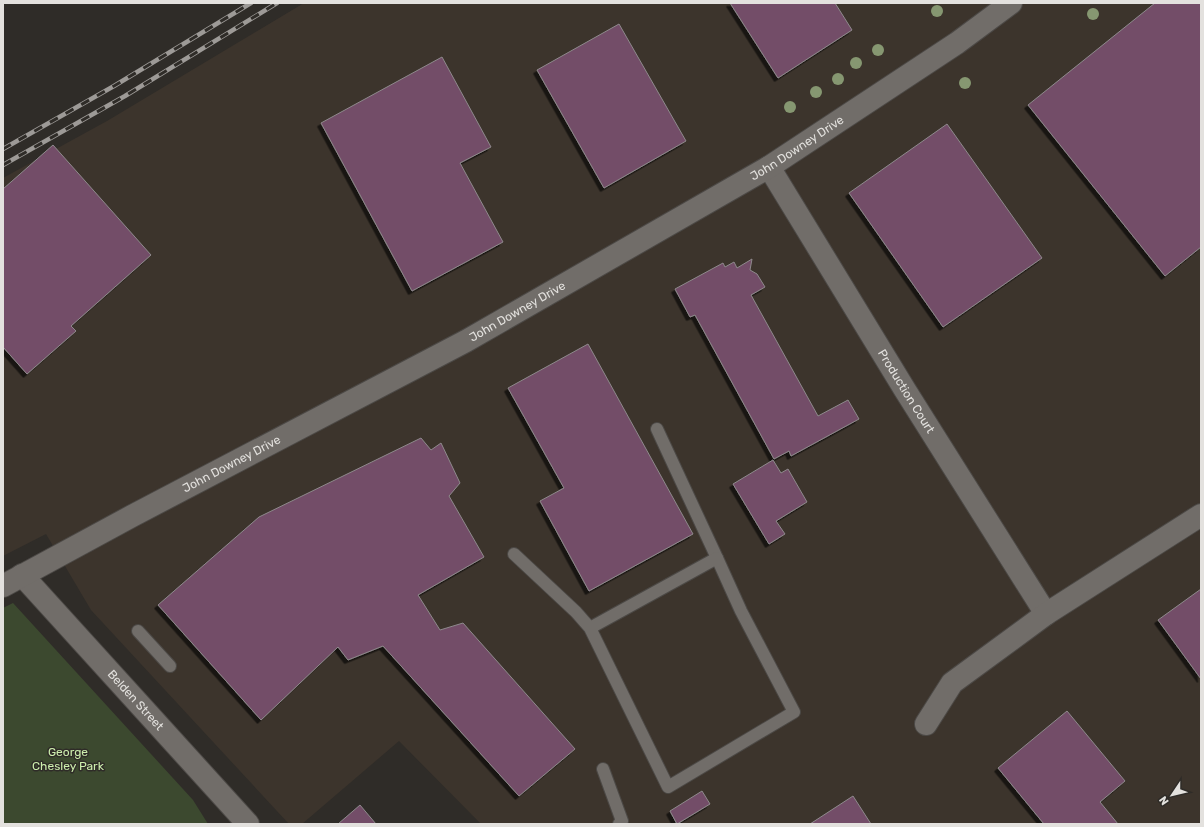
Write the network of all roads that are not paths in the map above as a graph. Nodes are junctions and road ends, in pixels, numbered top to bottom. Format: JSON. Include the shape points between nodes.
{"nodes":[{"id":1,"x":1011,"y":3,"type":"edge"},
{"id":2,"x":769,"y":167,"type":"junction"},
{"id":3,"x":657,"y":429,"type":"dead end"},
{"id":4,"x":1201,"y":515,"type":"edge"},
{"id":5,"x":514,"y":554,"type":"dead end"},
{"id":6,"x":717,"y":558,"type":"junction"},
{"id":7,"x":22,"y":575,"type":"junction"},
{"id":8,"x":3,"y":586,"type":"edge"},
{"id":9,"x":1046,"y":614,"type":"junction"},
{"id":10,"x":590,"y":628,"type":"junction"},
{"id":11,"x":138,"y":631,"type":"dead end"},
{"id":12,"x":170,"y":666,"type":"dead end"},
{"id":13,"x":926,"y":724,"type":"dead end"},
{"id":14,"x":603,"y":769,"type":"dead end"},
{"id":15,"x":248,"y":824,"type":"edge"},
{"id":16,"x":619,"y":824,"type":"edge"}],
"edges":[{"from":1,"to":2,"type":"street","name":"John Downey Drive","via":[[957,43]]},
{"from":2,"to":7,"type":"street","name":"John Downey Drive","via":[[466,341]]},
{"from":2,"to":9,"type":"street","name":"Production Court","via":[[904,390]]},
{"from":3,"to":6,"type":"lane"},
{"from":4,"to":9,"type":"street"},
{"from":5,"to":10,"type":"lane"},
{"from":6,"to":10,"type":"lane"},
{"from":6,"to":10,"type":"lane","via":[[741,611],[794,712],[668,787]]},
{"from":7,"to":8,"type":"street","name":"John Downey Drive"},
{"from":7,"to":15,"type":"street","name":"Belden Street"},
{"from":9,"to":13,"type":"street","via":[[952,683]]},
{"from":11,"to":12,"type":"lane"},
{"from":14,"to":16,"type":"lane","via":[[622,821]]}]}
